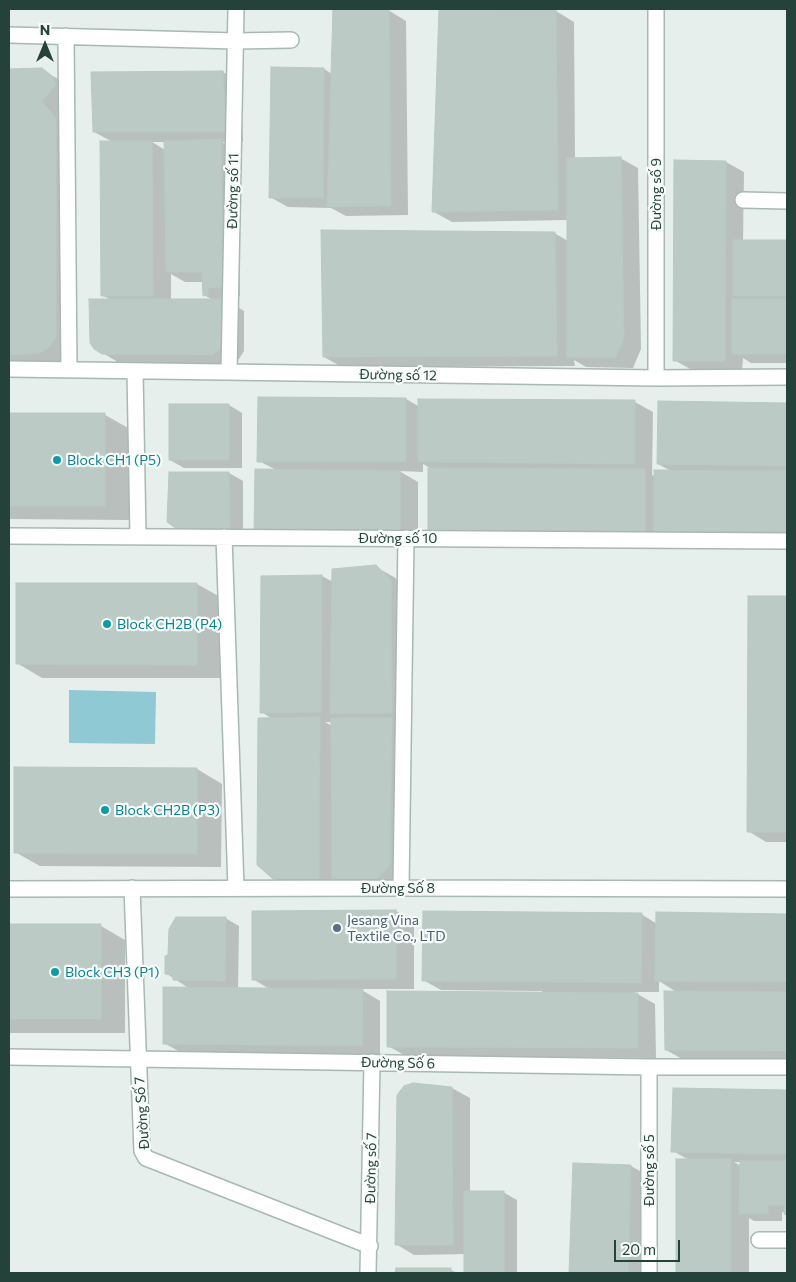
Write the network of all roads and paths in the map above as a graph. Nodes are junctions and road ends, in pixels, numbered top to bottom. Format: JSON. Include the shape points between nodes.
{"nodes":[{"id":1,"x":236,"y":9,"type":"edge"},
{"id":2,"x":656,"y":9,"type":"edge"},
{"id":3,"x":9,"y":35,"type":"edge"},
{"id":4,"x":66,"y":36,"type":"junction"},
{"id":5,"x":291,"y":40,"type":"dead end"},
{"id":6,"x":236,"y":41,"type":"junction"},
{"id":7,"x":743,"y":200,"type":"dead end"},
{"id":8,"x":787,"y":200,"type":"edge"},
{"id":9,"x":9,"y":369,"type":"edge"},
{"id":10,"x":69,"y":370,"type":"junction"},
{"id":11,"x":135,"y":371,"type":"junction"},
{"id":12,"x":229,"y":372,"type":"junction"},
{"id":13,"x":787,"y":377,"type":"edge"},
{"id":14,"x":656,"y":378,"type":"junction"},
{"id":15,"x":9,"y":536,"type":"edge"},
{"id":16,"x":138,"y":537,"type":"junction"},
{"id":17,"x":224,"y":537,"type":"junction"},
{"id":18,"x":406,"y":538,"type":"junction"},
{"id":19,"x":787,"y":541,"type":"edge"},
{"id":20,"x":132,"y":888,"type":"junction"},
{"id":21,"x":236,"y":888,"type":"junction"},
{"id":22,"x":401,"y":888,"type":"junction"},
{"id":23,"x":9,"y":889,"type":"edge"},
{"id":24,"x":787,"y":889,"type":"edge"},
{"id":25,"x":9,"y":1057,"type":"edge"},
{"id":26,"x":139,"y":1059,"type":"junction"},
{"id":27,"x":372,"y":1062,"type":"junction"},
{"id":28,"x":787,"y":1066,"type":"edge"},
{"id":29,"x":649,"y":1067,"type":"junction"},
{"id":30,"x":759,"y":1240,"type":"dead end"},
{"id":31,"x":787,"y":1240,"type":"edge"},
{"id":32,"x":370,"y":1246,"type":"junction"},
{"id":33,"x":368,"y":1273,"type":"edge"},
{"id":34,"x":649,"y":1273,"type":"edge"}],
"edges":[{"from":1,"to":6,"type":"street","name":"Đường số 11"},
{"from":2,"to":14,"type":"street","name":"Đường số 9"},
{"from":3,"to":4,"type":"street"},
{"from":4,"to":6,"type":"street"},
{"from":4,"to":10,"type":"street"},
{"from":5,"to":6,"type":"street"},
{"from":6,"to":12,"type":"street","name":"Đường số 11"},
{"from":7,"to":8,"type":"street"},
{"from":9,"to":10,"type":"street","name":"Đường số 12"},
{"from":10,"to":11,"type":"street","name":"Đường số 12"},
{"from":11,"to":12,"type":"street","name":"Đường số 12"},
{"from":11,"to":16,"type":"street"},
{"from":12,"to":14,"type":"street","name":"Đường số 12"},
{"from":13,"to":14,"type":"street","name":"Đường số 12"},
{"from":15,"to":16,"type":"street","name":"Đường số 10"},
{"from":16,"to":17,"type":"street","name":"Đường số 10"},
{"from":17,"to":18,"type":"street","name":"Đường số 10"},
{"from":17,"to":21,"type":"street"},
{"from":18,"to":19,"type":"street","name":"Đường số 10"},
{"from":18,"to":22,"type":"street"},
{"from":20,"to":21,"type":"street","name":"Đường Số 8"},
{"from":20,"to":23,"type":"street","name":"Đường Số 8"},
{"from":20,"to":26,"type":"street","name":"Đường Số 7"},
{"from":21,"to":22,"type":"street","name":"Đường Số 8"},
{"from":22,"to":24,"type":"street","name":"Đường Số 8"},
{"from":25,"to":26,"type":"street","name":"Đường Số 6"},
{"from":26,"to":27,"type":"street","name":"Đường Số 6"},
{"from":26,"to":32,"type":"street","name":"Đường Số 7","via":[[142,1151],[146,1158]]},
{"from":27,"to":29,"type":"street","name":"Đường Số 6"},
{"from":27,"to":32,"type":"street","name":"Đường số 7"},
{"from":28,"to":29,"type":"street","name":"Đường Số 6"},
{"from":29,"to":34,"type":"street","name":"Đường số 5"},
{"from":30,"to":31,"type":"street"},
{"from":32,"to":33,"type":"street","name":"Đường số 7"}]}
